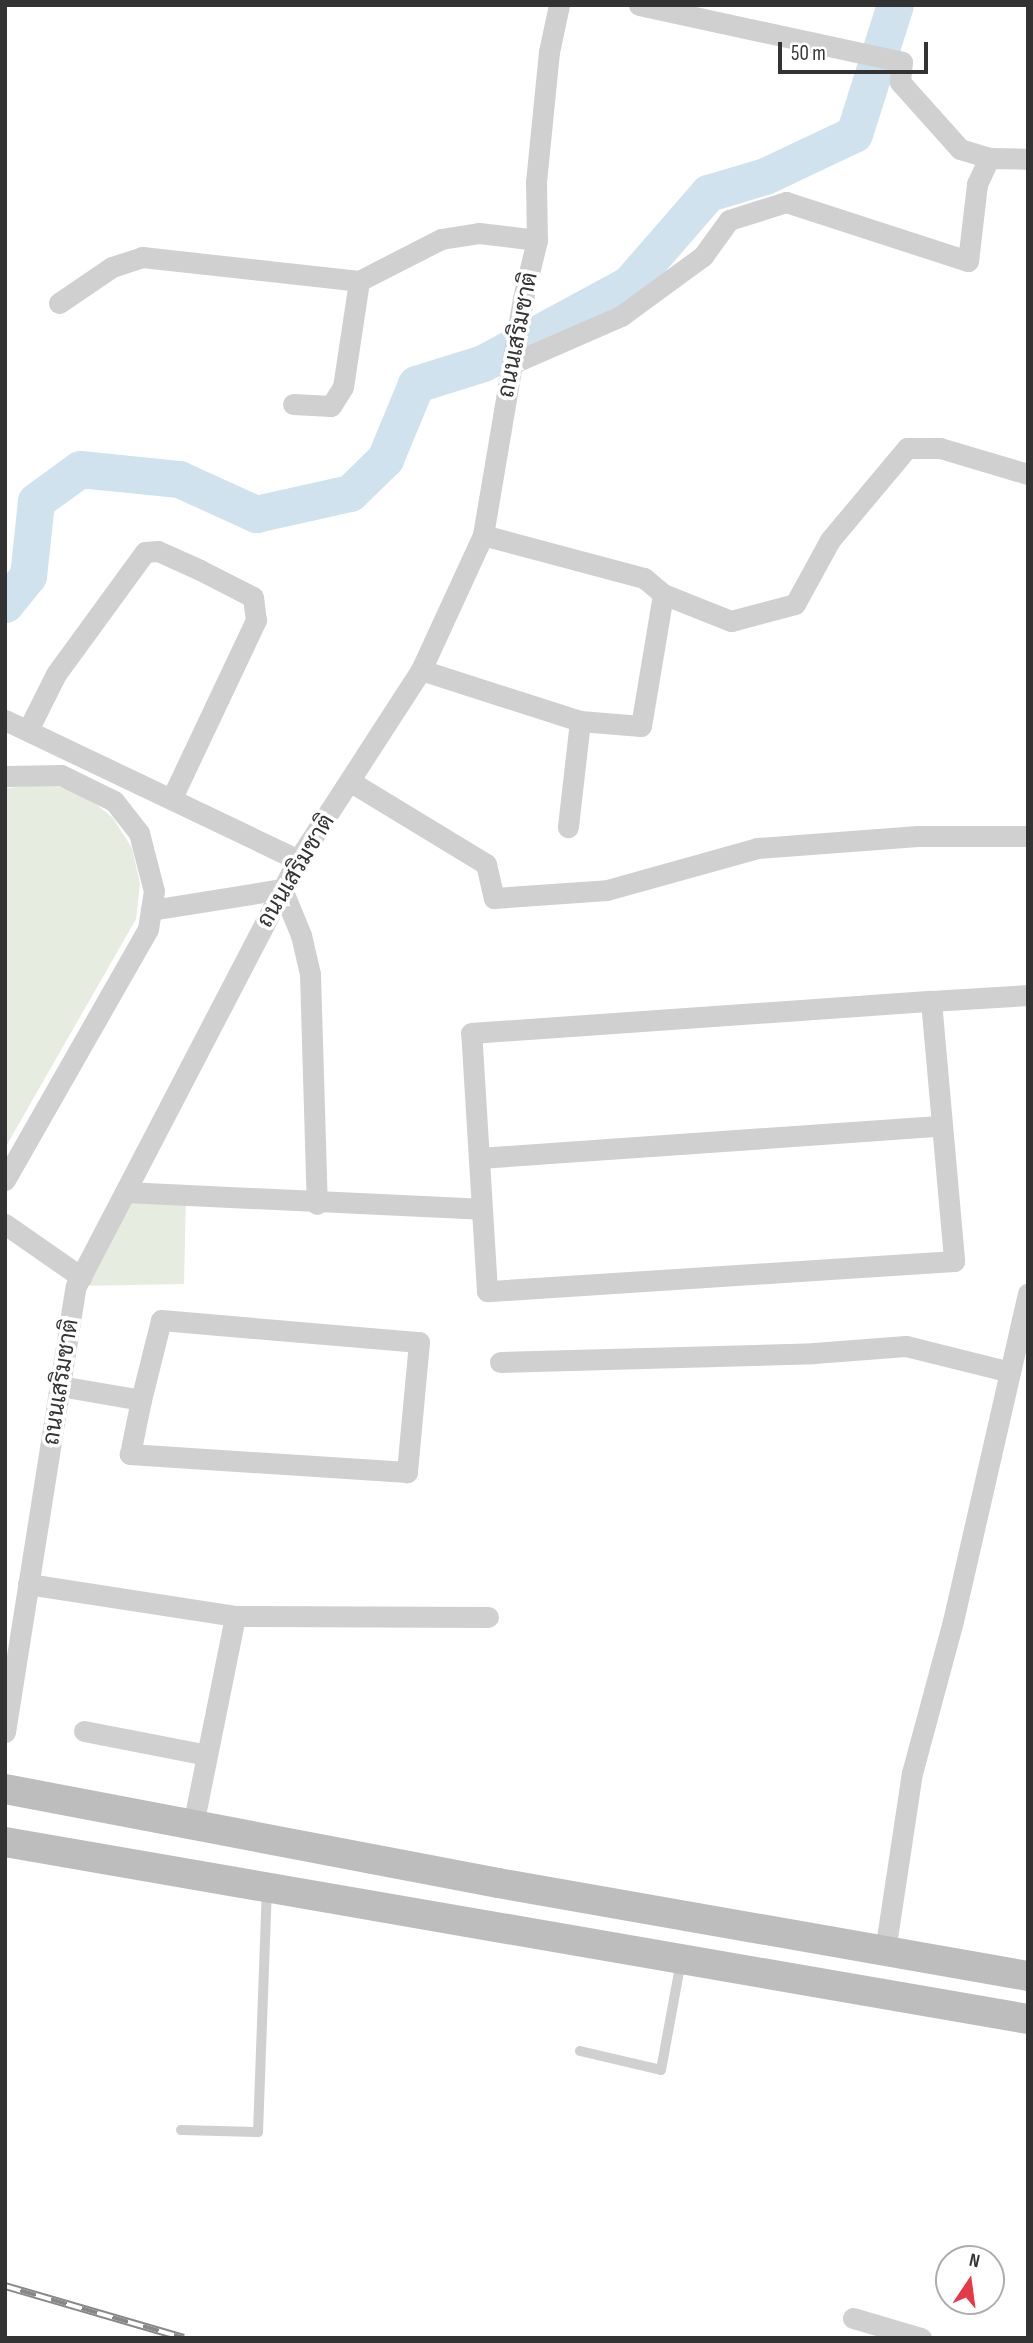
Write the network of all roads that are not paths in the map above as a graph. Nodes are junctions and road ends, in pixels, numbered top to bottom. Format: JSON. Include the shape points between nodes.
{"nodes":[{"id":1,"x":558,"y":5,"type":"edge"},
{"id":2,"x":639,"y":5,"type":"edge"},
{"id":3,"x":989,"y":158,"type":"junction"},
{"id":4,"x":1028,"y":159,"type":"edge"},
{"id":5,"x":537,"y":240,"type":"junction"},
{"id":6,"x":359,"y":281,"type":"junction"},
{"id":7,"x":59,"y":303,"type":"dead end"},
{"id":8,"x":513,"y":363,"type":"junction"},
{"id":9,"x":293,"y":404,"type":"dead end"},
{"id":10,"x":1028,"y":474,"type":"edge"},
{"id":11,"x":483,"y":535,"type":"junction"},
{"id":12,"x":663,"y":594,"type":"junction"},
{"id":13,"x":421,"y":670,"type":"junction"},
{"id":14,"x":5,"y":720,"type":"edge"},
{"id":15,"x":580,"y":721,"type":"junction"},
{"id":16,"x":29,"y":728,"type":"junction"},
{"id":17,"x":5,"y":776,"type":"edge"},
{"id":18,"x":351,"y":782,"type":"junction"},
{"id":19,"x":172,"y":797,"type":"junction"},
{"id":20,"x":568,"y":827,"type":"dead end"},
{"id":21,"x":1028,"y":836,"type":"edge"},
{"id":22,"x":298,"y":860,"type":"junction"},
{"id":23,"x":282,"y":889,"type":"junction"},
{"id":24,"x":151,"y":910,"type":"junction"},
{"id":25,"x":1028,"y":995,"type":"edge"},
{"id":26,"x":931,"y":1001,"type":"junction"},
{"id":27,"x":942,"y":1126,"type":"junction"},
{"id":28,"x":479,"y":1158,"type":"junction"},
{"id":29,"x":5,"y":1180,"type":"edge"},
{"id":30,"x":125,"y":1192,"type":"junction"},
{"id":31,"x":317,"y":1204,"type":"junction"},
{"id":32,"x":481,"y":1209,"type":"junction"},
{"id":33,"x":5,"y":1224,"type":"edge"},
{"id":34,"x":81,"y":1277,"type":"junction"},
{"id":35,"x":1028,"y":1293,"type":"edge"},
{"id":36,"x":500,"y":1362,"type":"dead end"},
{"id":37,"x":1010,"y":1372,"type":"junction"},
{"id":38,"x":60,"y":1386,"type":"junction"},
{"id":39,"x":141,"y":1400,"type":"junction"},
{"id":40,"x":28,"y":1584,"type":"junction"},
{"id":41,"x":235,"y":1616,"type":"junction"},
{"id":42,"x":488,"y":1618,"type":"dead end"},
{"id":43,"x":84,"y":1731,"type":"dead end"},
{"id":44,"x":5,"y":1732,"type":"edge"},
{"id":45,"x":207,"y":1755,"type":"junction"},
{"id":46,"x":5,"y":1789,"type":"edge"},
{"id":47,"x":193,"y":1825,"type":"junction"},
{"id":48,"x":5,"y":1842,"type":"edge"},
{"id":49,"x":267,"y":1887,"type":"junction"},
{"id":50,"x":885,"y":1951,"type":"junction"},
{"id":51,"x":681,"y":1958,"type":"junction"},
{"id":52,"x":1028,"y":1976,"type":"edge"},
{"id":53,"x":1028,"y":2019,"type":"edge"},
{"id":54,"x":580,"y":2051,"type":"dead end"},
{"id":55,"x":181,"y":2130,"type":"dead end"},
{"id":56,"x":853,"y":2318,"type":"dead end"},
{"id":57,"x":921,"y":2338,"type":"edge"}],
"edges":[{"from":1,"to":5,"type":"street","name":"ถนนเสริมชาติ","via":[[536,183]]},
{"from":2,"to":3,"type":"street","via":[[902,62],[900,82],[960,149]]},
{"from":3,"to":4,"type":"street"},
{"from":3,"to":8,"type":"street","via":[[977,184],[968,261],[786,202],[729,220],[703,256],[621,317]]},
{"from":5,"to":6,"type":"street","via":[[479,233],[441,239]]},
{"from":5,"to":8,"type":"street","name":"ถนนเสริมชาติ"},
{"from":6,"to":7,"type":"street","via":[[142,257],[113,267]]},
{"from":6,"to":9,"type":"street","via":[[343,387],[331,406]]},
{"from":8,"to":11,"type":"street","name":"ถนนเสริมชาติ"},
{"from":10,"to":12,"type":"street","via":[[940,448],[907,449],[830,540],[795,604],[731,621]]},
{"from":11,"to":12,"type":"street","via":[[644,578]]},
{"from":11,"to":13,"type":"street","name":"ถนนเสริมชาติ"},
{"from":12,"to":15,"type":"street","via":[[641,726]]},
{"from":13,"to":15,"type":"street"},
{"from":13,"to":18,"type":"street","name":"ถนนเสริมชาติ"},
{"from":14,"to":16,"type":"street"},
{"from":15,"to":20,"type":"street"},
{"from":16,"to":19,"type":"street"},
{"from":16,"to":19,"type":"street","via":[[56,674],[145,552],[158,551],[200,570],[253,597],[256,620]]},
{"from":17,"to":24,"type":"street","via":[[61,775],[114,801],[147,851],[154,891]]},
{"from":18,"to":21,"type":"street","via":[[486,864],[494,898],[607,890],[757,848],[919,836]]},
{"from":18,"to":22,"type":"street","name":"ถนนเสริมชาติ"},
{"from":19,"to":22,"type":"street"},
{"from":22,"to":23,"type":"street","name":"ถนนเสริมชาติ"},
{"from":23,"to":24,"type":"street"},
{"from":23,"to":30,"type":"street","name":"ถนนเสริมชาติ"},
{"from":23,"to":31,"type":"street","via":[[310,974]]},
{"from":24,"to":29,"type":"street","via":[[141,943]]},
{"from":25,"to":26,"type":"street"},
{"from":26,"to":27,"type":"street"},
{"from":26,"to":28,"type":"street","via":[[471,1032]]},
{"from":27,"to":28,"type":"street"},
{"from":27,"to":32,"type":"street","via":[[954,1261],[487,1291]]},
{"from":28,"to":32,"type":"street"},
{"from":30,"to":31,"type":"street"},
{"from":30,"to":34,"type":"street","name":"ถนนเสริมชาติ"},
{"from":31,"to":32,"type":"street"},
{"from":33,"to":34,"type":"street"},
{"from":34,"to":38,"type":"street","name":"ถนนเสริมชาติ"},
{"from":35,"to":37,"type":"street"},
{"from":36,"to":37,"type":"street","via":[[906,1346]]},
{"from":37,"to":50,"type":"street","via":[[953,1621],[912,1773]]},
{"from":38,"to":39,"type":"street"},
{"from":38,"to":40,"type":"street","name":"ถนนเสริมชาติ"},
{"from":39,"to":39,"type":"street","via":[[161,1320],[419,1342],[407,1472],[130,1454]]},
{"from":40,"to":41,"type":"street"},
{"from":40,"to":44,"type":"street","name":"ถนนเสริมชาติ"},
{"from":41,"to":42,"type":"street"},
{"from":41,"to":45,"type":"street"},
{"from":43,"to":45,"type":"street"},
{"from":45,"to":47,"type":"street"},
{"from":46,"to":47,"type":"main road"},
{"from":47,"to":50,"type":"main road"},
{"from":48,"to":49,"type":"main road"},
{"from":49,"to":51,"type":"main road"},
{"from":49,"to":55,"type":"lane","via":[[258,2132]]},
{"from":50,"to":52,"type":"main road"},
{"from":51,"to":53,"type":"main road"},
{"from":51,"to":54,"type":"lane","via":[[661,2070]]},
{"from":56,"to":57,"type":"street"}]}
